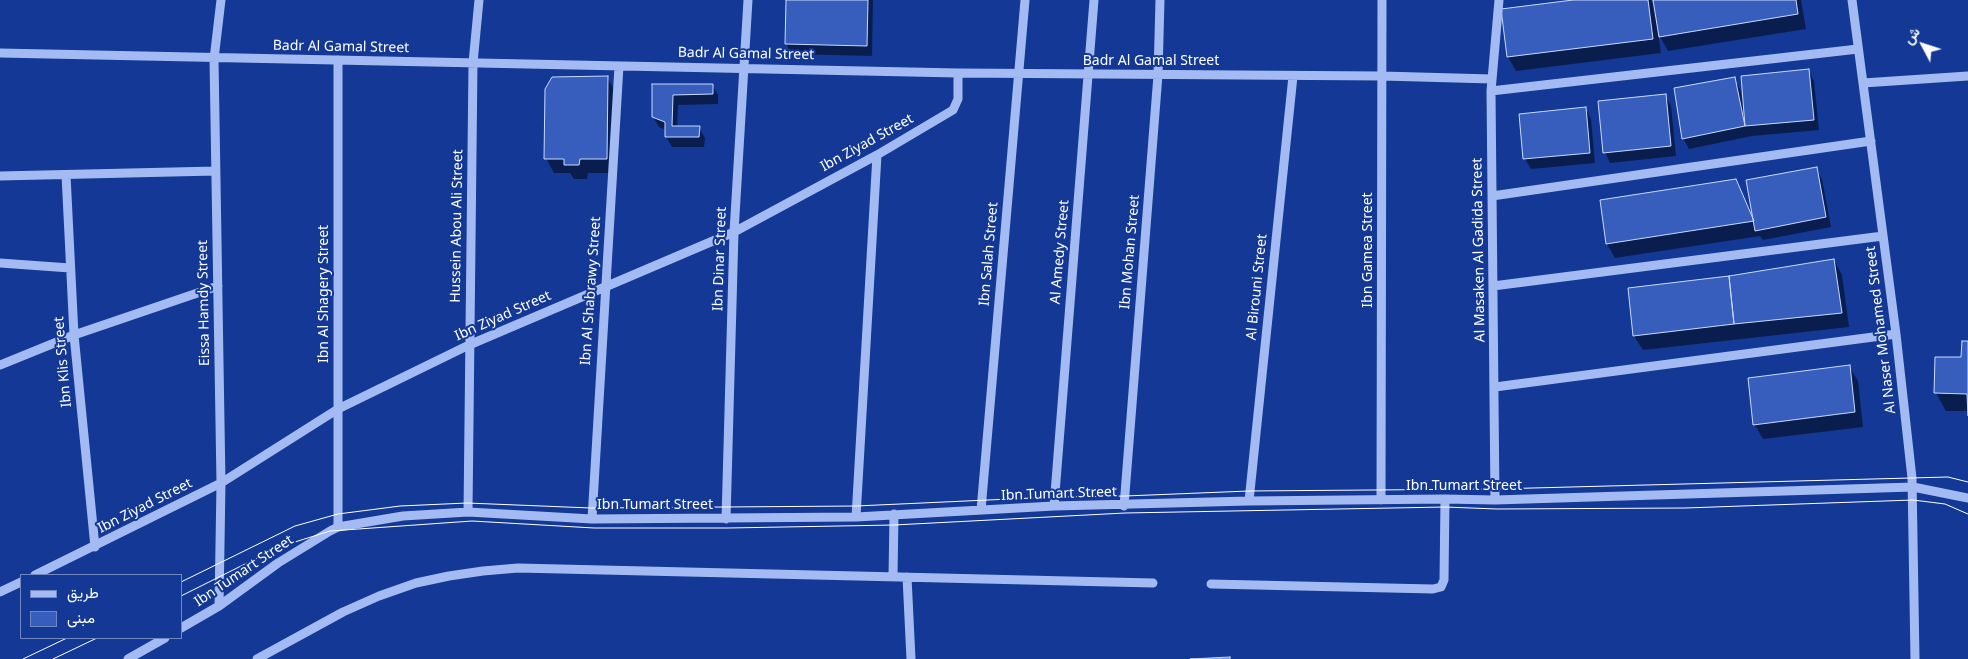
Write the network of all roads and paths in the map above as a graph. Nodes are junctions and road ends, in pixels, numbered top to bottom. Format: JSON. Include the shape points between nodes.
{"nodes":[{"id":1,"x":221,"y":0,"type":"edge"},
{"id":2,"x":479,"y":0,"type":"edge"},
{"id":3,"x":748,"y":0,"type":"edge"},
{"id":4,"x":1025,"y":0,"type":"edge"},
{"id":5,"x":1094,"y":0,"type":"edge"},
{"id":6,"x":1160,"y":0,"type":"edge"},
{"id":7,"x":1382,"y":0,"type":"edge"},
{"id":8,"x":1499,"y":0,"type":"edge"},
{"id":9,"x":1852,"y":0,"type":"edge"},
{"id":10,"x":1858,"y":49,"type":"junction"},
{"id":11,"x":0,"y":53,"type":"edge"},
{"id":12,"x":214,"y":59,"type":"junction"},
{"id":13,"x":338,"y":60,"type":"junction"},
{"id":14,"x":473,"y":63,"type":"junction"},
{"id":15,"x":619,"y":66,"type":"junction"},
{"id":16,"x":743,"y":68,"type":"junction"},
{"id":17,"x":958,"y":73,"type":"junction"},
{"id":18,"x":1018,"y":74,"type":"junction"},
{"id":19,"x":1089,"y":74,"type":"junction"},
{"id":20,"x":1158,"y":75,"type":"junction"},
{"id":21,"x":1293,"y":76,"type":"junction"},
{"id":22,"x":1382,"y":76,"type":"junction"},
{"id":23,"x":1968,"y":76,"type":"edge"},
{"id":24,"x":1492,"y":79,"type":"junction"},
{"id":25,"x":1863,"y":83,"type":"junction"},
{"id":26,"x":1491,"y":91,"type":"junction"},
{"id":27,"x":1871,"y":141,"type":"junction"},
{"id":28,"x":877,"y":155,"type":"junction"},
{"id":29,"x":216,"y":171,"type":"junction"},
{"id":30,"x":66,"y":175,"type":"junction"},
{"id":31,"x":0,"y":176,"type":"edge"},
{"id":32,"x":1492,"y":196,"type":"junction"},
{"id":33,"x":734,"y":232,"type":"junction"},
{"id":34,"x":1884,"y":236,"type":"junction"},
{"id":35,"x":0,"y":263,"type":"edge"},
{"id":36,"x":70,"y":268,"type":"junction"},
{"id":37,"x":218,"y":286,"type":"junction"},
{"id":38,"x":605,"y":286,"type":"junction"},
{"id":39,"x":1493,"y":286,"type":"junction"},
{"id":40,"x":1896,"y":334,"type":"junction"},
{"id":41,"x":74,"y":335,"type":"junction"},
{"id":42,"x":469,"y":345,"type":"junction"},
{"id":43,"x":0,"y":365,"type":"edge"},
{"id":44,"x":1495,"y":387,"type":"junction"},
{"id":45,"x":338,"y":409,"type":"junction"},
{"id":46,"x":221,"y":483,"type":"junction"},
{"id":47,"x":1913,"y":487,"type":"junction"},
{"id":48,"x":1968,"y":498,"type":"edge"},
{"id":49,"x":1445,"y":499,"type":"junction"},
{"id":50,"x":1381,"y":500,"type":"junction"},
{"id":51,"x":1495,"y":500,"type":"junction"},
{"id":52,"x":1249,"y":501,"type":"junction"},
{"id":53,"x":1054,"y":506,"type":"junction"},
{"id":54,"x":1124,"y":506,"type":"junction"},
{"id":55,"x":981,"y":510,"type":"junction"},
{"id":56,"x":468,"y":512,"type":"junction"},
{"id":57,"x":894,"y":514,"type":"junction"},
{"id":58,"x":856,"y":517,"type":"junction"},
{"id":59,"x":592,"y":519,"type":"junction"},
{"id":60,"x":726,"y":519,"type":"junction"},
{"id":61,"x":338,"y":527,"type":"junction"},
{"id":62,"x":95,"y":546,"type":"junction"},
{"id":63,"x":37,"y":574,"type":"edge"},
{"id":64,"x":893,"y":577,"type":"junction"},
{"id":65,"x":907,"y":577,"type":"junction"},
{"id":66,"x":20,"y":582,"type":"edge"},
{"id":67,"x":1153,"y":583,"type":"dead end"},
{"id":68,"x":1211,"y":584,"type":"dead end"},
{"id":69,"x":0,"y":592,"type":"edge"},
{"id":70,"x":219,"y":606,"type":"junction"},
{"id":71,"x":182,"y":627,"type":"edge"},
{"id":72,"x":163,"y":639,"type":"edge"},
{"id":73,"x":128,"y":659,"type":"edge"},
{"id":74,"x":257,"y":659,"type":"edge"},
{"id":75,"x":911,"y":659,"type":"edge"},
{"id":76,"x":1915,"y":659,"type":"edge"}],
"edges":[{"from":1,"to":12,"type":"street","name":"Eissa Hamdy Street"},
{"from":2,"to":14,"type":"street","name":"Hussein Abou Ali Street"},
{"from":3,"to":16,"type":"street","name":"Ibn Dinar Street"},
{"from":4,"to":18,"type":"street","name":"Ibn Salah Street"},
{"from":5,"to":19,"type":"street","name":"Al Amedy Street"},
{"from":6,"to":20,"type":"street","name":"Ibn Mohan Street"},
{"from":7,"to":22,"type":"street","name":"Ibn Gamea Street"},
{"from":8,"to":24,"type":"street","name":"Al Masaken Al Gadida Street"},
{"from":9,"to":10,"type":"street","name":"Al Naser Mohamed Street"},
{"from":10,"to":25,"type":"street","name":"Al Naser Mohamed Street"},
{"from":10,"to":26,"type":"street"},
{"from":11,"to":12,"type":"street","name":"Badr Al Gamal Street"},
{"from":12,"to":13,"type":"street","name":"Badr Al Gamal Street"},
{"from":12,"to":29,"type":"street","name":"Eissa Hamdy Street"},
{"from":13,"to":14,"type":"street","name":"Badr Al Gamal Street"},
{"from":13,"to":45,"type":"street","name":"Ibn Al Shagery Street"},
{"from":14,"to":15,"type":"street","name":"Badr Al Gamal Street"},
{"from":14,"to":42,"type":"street","name":"Hussein Abou Ali Street"},
{"from":15,"to":16,"type":"street","name":"Badr Al Gamal Street"},
{"from":15,"to":38,"type":"street","name":"Ibn Al Shabrawy Street"},
{"from":16,"to":17,"type":"street","name":"Badr Al Gamal Street"},
{"from":16,"to":33,"type":"street","name":"Ibn Dinar Street"},
{"from":17,"to":18,"type":"street","name":"Badr Al Gamal Street"},
{"from":17,"to":28,"type":"street","name":"Ibn Ziyad Street","via":[[958,99],[953,110]]},
{"from":18,"to":19,"type":"street","name":"Badr Al Gamal Street"},
{"from":18,"to":55,"type":"street","name":"Ibn Salah Street"},
{"from":19,"to":20,"type":"street","name":"Badr Al Gamal Street"},
{"from":19,"to":53,"type":"street","name":"Al Amedy Street"},
{"from":20,"to":21,"type":"street","name":"Badr Al Gamal Street"},
{"from":20,"to":54,"type":"street","name":"Ibn Mohan Street"},
{"from":21,"to":22,"type":"street","name":"Badr Al Gamal Street"},
{"from":21,"to":52,"type":"street","name":"Al Birouni Street"},
{"from":22,"to":24,"type":"street","name":"Badr Al Gamal Street"},
{"from":22,"to":50,"type":"street","name":"Ibn Gamea Street"},
{"from":23,"to":25,"type":"street"},
{"from":24,"to":26,"type":"street","name":"Al Masaken Al Gadida Street"},
{"from":25,"to":27,"type":"street","name":"Al Naser Mohamed Street"},
{"from":26,"to":32,"type":"street","name":"Al Masaken Al Gadida Street"},
{"from":27,"to":32,"type":"street"},
{"from":27,"to":34,"type":"street","name":"Al Naser Mohamed Street"},
{"from":28,"to":33,"type":"street","name":"Ibn Ziyad Street"},
{"from":28,"to":58,"type":"street"},
{"from":29,"to":30,"type":"street"},
{"from":29,"to":37,"type":"street","name":"Eissa Hamdy Street"},
{"from":30,"to":31,"type":"street"},
{"from":30,"to":36,"type":"street","name":"Ibn Klis Street"},
{"from":32,"to":39,"type":"street","name":"Al Masaken Al Gadida Street"},
{"from":33,"to":38,"type":"street","name":"Ibn Ziyad Street"},
{"from":33,"to":60,"type":"street","name":"Ibn Dinar Street"},
{"from":34,"to":39,"type":"street"},
{"from":34,"to":40,"type":"street","name":"Al Naser Mohamed Street"},
{"from":35,"to":36,"type":"street"},
{"from":36,"to":41,"type":"street","name":"Ibn Klis Street"},
{"from":37,"to":41,"type":"street"},
{"from":37,"to":46,"type":"street","name":"Eissa Hamdy Street"},
{"from":38,"to":42,"type":"street","name":"Ibn Ziyad Street"},
{"from":38,"to":59,"type":"street","name":"Ibn Al Shabrawy Street"},
{"from":39,"to":44,"type":"street","name":"Al Masaken Al Gadida Street"},
{"from":40,"to":44,"type":"street"},
{"from":40,"to":47,"type":"street","name":"Al Naser Mohamed Street"},
{"from":41,"to":43,"type":"street"},
{"from":41,"to":62,"type":"street","name":"Ibn Klis Street"},
{"from":42,"to":45,"type":"street","name":"Ibn Ziyad Street"},
{"from":42,"to":56,"type":"street","name":"Hussein Abou Ali Street"},
{"from":44,"to":51,"type":"street","name":"Al Masaken Al Gadida Street"},
{"from":45,"to":46,"type":"street","name":"Ibn Ziyad Street"},
{"from":45,"to":61,"type":"street","name":"Ibn Al Shagery Street"},
{"from":46,"to":62,"type":"street","name":"Ibn Ziyad Street"},
{"from":46,"to":70,"type":"street","name":"Eissa Hamdy Street"},
{"from":47,"to":48,"type":"street","name":"Ibn Tumart Street"},
{"from":47,"to":51,"type":"street","name":"Ibn Tumart Street"},
{"from":47,"to":76,"type":"street","name":"Al Naser Mohamed Street"},
{"from":49,"to":50,"type":"street","name":"Ibn Tumart Street"},
{"from":49,"to":51,"type":"street","name":"Ibn Tumart Street"},
{"from":49,"to":68,"type":"street","via":[[1444,580],[1441,587]]},
{"from":50,"to":52,"type":"street","name":"Ibn Tumart Street"},
{"from":52,"to":54,"type":"street","name":"Ibn Tumart Street"},
{"from":53,"to":54,"type":"street","name":"Ibn Tumart Street"},
{"from":53,"to":55,"type":"street","name":"Ibn Tumart Street"},
{"from":55,"to":57,"type":"street","name":"Ibn Tumart Street"},
{"from":56,"to":59,"type":"street","name":"Ibn Tumart Street"},
{"from":56,"to":61,"type":"street","name":"Ibn Tumart Street","via":[[403,516]]},
{"from":57,"to":58,"type":"street","name":"Ibn Tumart Street"},
{"from":57,"to":64,"type":"street"},
{"from":58,"to":60,"type":"street","name":"Ibn Tumart Street"},
{"from":59,"to":60,"type":"street","name":"Ibn Tumart Street"},
{"from":61,"to":70,"type":"street","name":"Ibn Tumart Street","via":[[278,563]]},
{"from":62,"to":63,"type":"street","name":"Ibn Ziyad Street"},
{"from":64,"to":65,"type":"street"},
{"from":64,"to":74,"type":"street","via":[[518,568],[483,570],[416,583],[379,596]]},
{"from":65,"to":67,"type":"street"},
{"from":65,"to":75,"type":"street"},
{"from":66,"to":69,"type":"street"},
{"from":70,"to":71,"type":"street","name":"Ibn Tumart Street"},
{"from":72,"to":73,"type":"street"}]}
